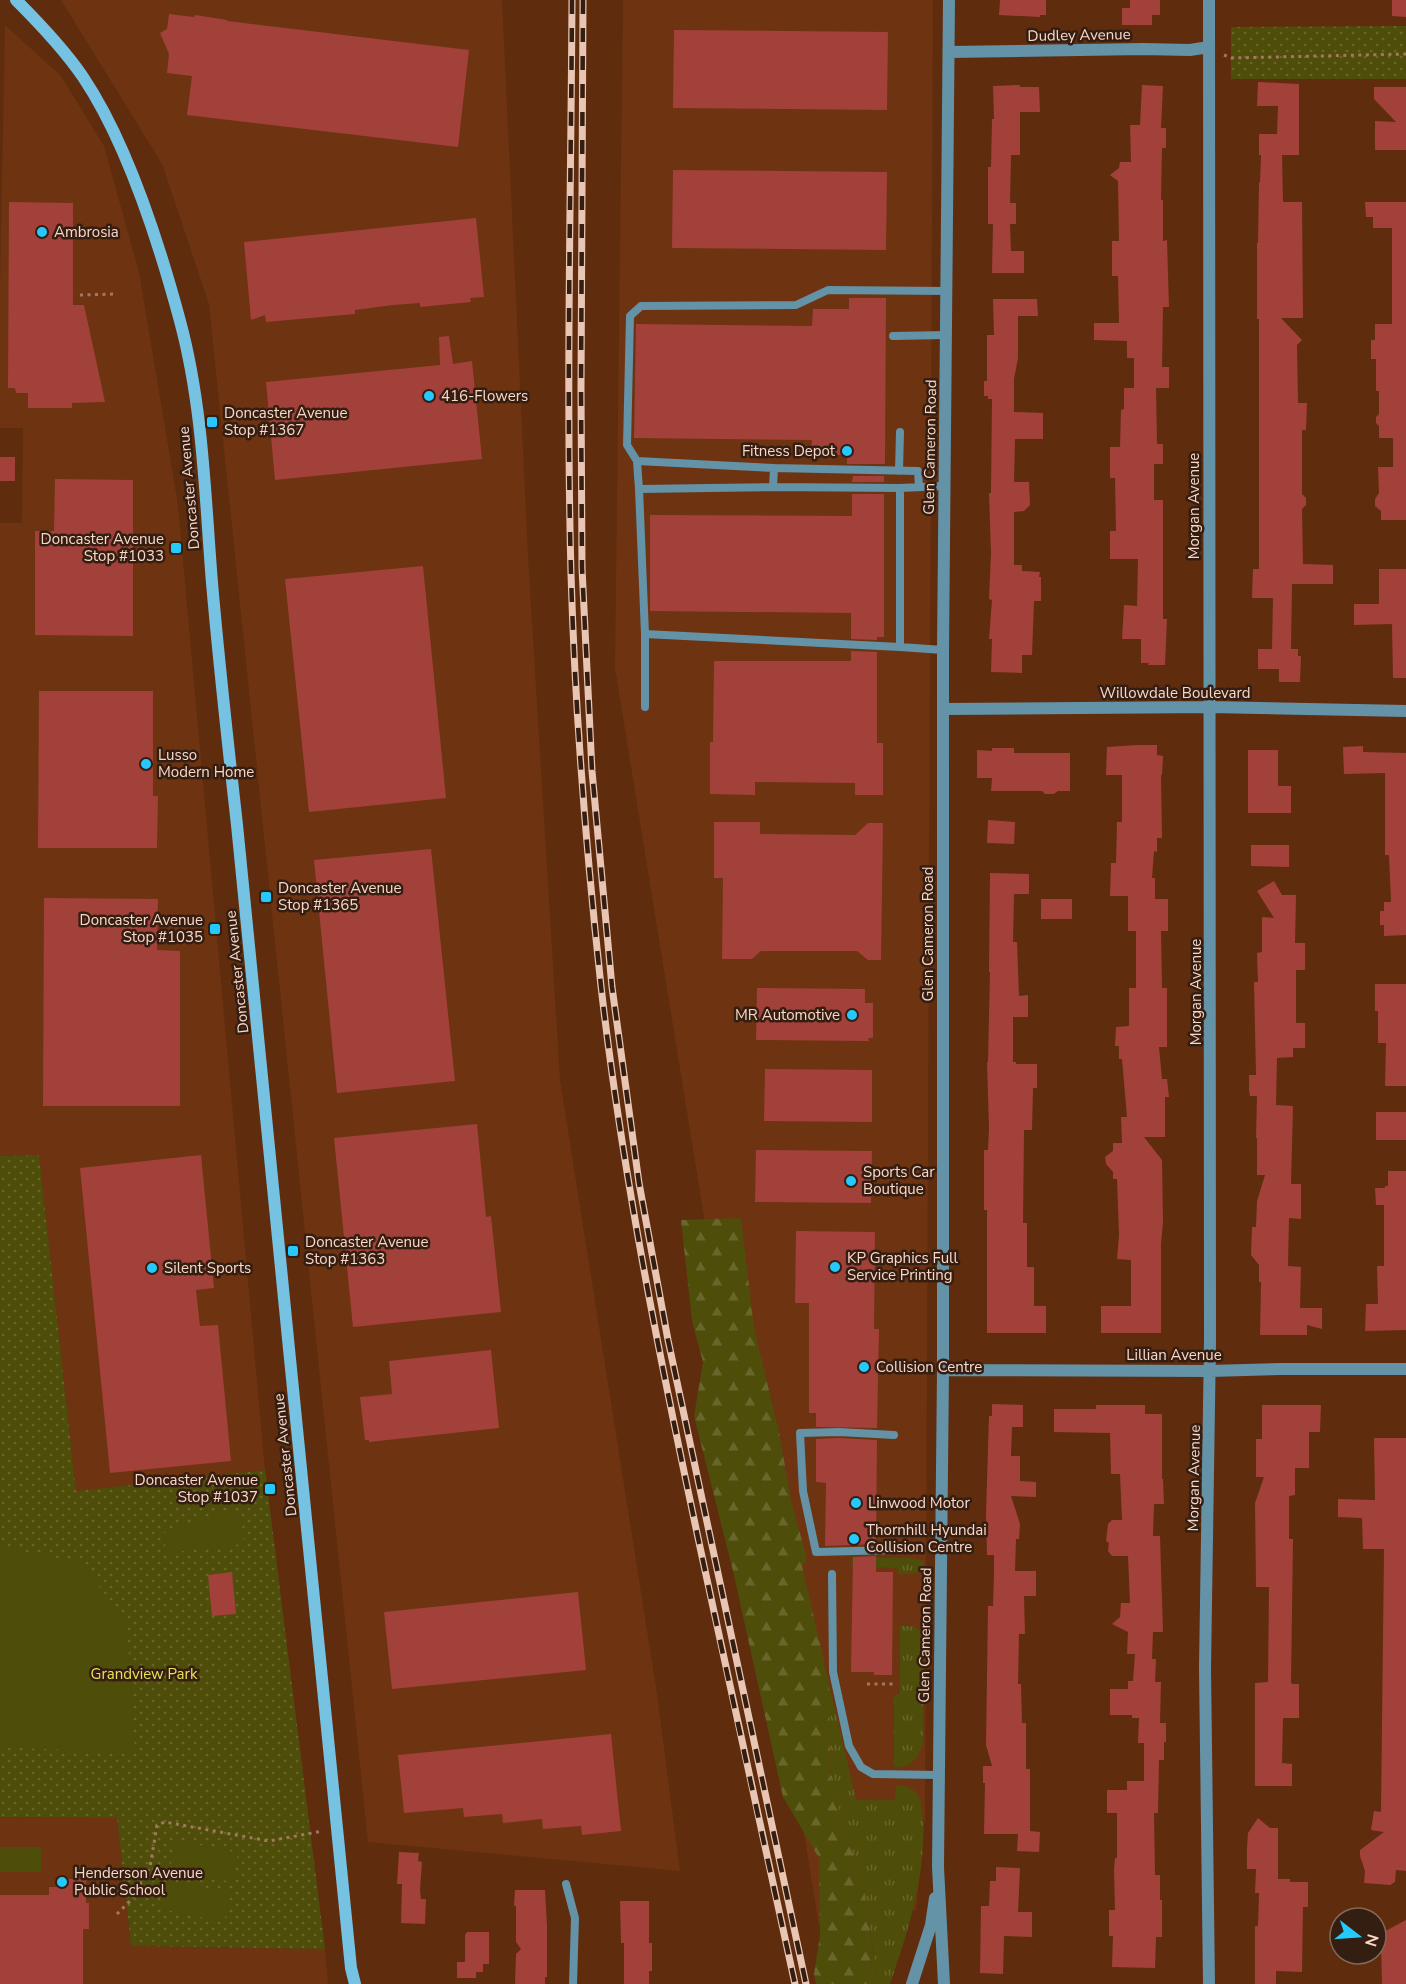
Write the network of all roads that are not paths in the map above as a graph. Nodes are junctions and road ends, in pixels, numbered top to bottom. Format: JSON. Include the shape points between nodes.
{"nodes":[{"id":1,"x":16,"y":0,"type":"edge"},
{"id":2,"x":949,"y":0,"type":"edge"},
{"id":3,"x":1209,"y":0,"type":"edge"},
{"id":4,"x":1209,"y":47,"type":"junction"},
{"id":5,"x":949,"y":52,"type":"junction"},
{"id":6,"x":946,"y":291,"type":"junction"},
{"id":7,"x":946,"y":335,"type":"junction"},
{"id":8,"x":893,"y":336,"type":"dead end"},
{"id":9,"x":900,"y":432,"type":"dead end"},
{"id":10,"x":638,"y":461,"type":"junction"},
{"id":11,"x":774,"y":468,"type":"junction"},
{"id":12,"x":899,"y":471,"type":"junction"},
{"id":13,"x":945,"y":486,"type":"junction"},
{"id":14,"x":773,"y":487,"type":"junction"},
{"id":15,"x":900,"y":488,"type":"junction"},
{"id":16,"x":919,"y":488,"type":"junction"},
{"id":17,"x":639,"y":489,"type":"junction"},
{"id":18,"x":645,"y":634,"type":"junction"},
{"id":19,"x":900,"y":647,"type":"junction"},
{"id":20,"x":943,"y":650,"type":"junction"},
{"id":21,"x":1210,"y":706,"type":"junction"},
{"id":22,"x":645,"y":707,"type":"dead end"},
{"id":23,"x":944,"y":709,"type":"junction"},
{"id":24,"x":1406,"y":711,"type":"edge"},
{"id":25,"x":1406,"y":1369,"type":"edge"},
{"id":26,"x":943,"y":1370,"type":"junction"},
{"id":27,"x":1210,"y":1371,"type":"junction"},
{"id":28,"x":894,"y":1435,"type":"dead end"},
{"id":29,"x":894,"y":1550,"type":"dead end"},
{"id":30,"x":832,"y":1574,"type":"dead end"},
{"id":31,"x":939,"y":1775,"type":"junction"},
{"id":32,"x":938,"y":1867,"type":"junction"},
{"id":33,"x":566,"y":1884,"type":"dead end"},
{"id":34,"x":355,"y":1984,"type":"edge"},
{"id":35,"x":573,"y":1984,"type":"edge"},
{"id":36,"x":912,"y":1984,"type":"edge"},
{"id":37,"x":944,"y":1984,"type":"edge"},
{"id":38,"x":1209,"y":1984,"type":"edge"}],
"edges":[{"from":1,"to":34,"type":"street","name":"Doncaster Avenue","via":[[82,76],[115,137],[167,276],[182,327],[192,383],[203,462],[215,623],[336,1829]]},
{"from":2,"to":5,"type":"street","name":"Glen Cameron Road"},
{"from":3,"to":4,"type":"street","name":"Morgan Avenue"},
{"from":4,"to":5,"type":"street","name":"Dudley Avenue"},
{"from":4,"to":21,"type":"street","name":"Morgan Avenue"},
{"from":5,"to":6,"type":"street","name":"Glen Cameron Road"},
{"from":6,"to":7,"type":"street","name":"Glen Cameron Road"},
{"from":6,"to":10,"type":"lane","via":[[828,290],[796,305],[641,306],[630,316],[627,445]]},
{"from":7,"to":8,"type":"lane"},
{"from":7,"to":13,"type":"street","name":"Glen Cameron Road"},
{"from":9,"to":12,"type":"lane"},
{"from":10,"to":11,"type":"lane"},
{"from":10,"to":17,"type":"lane"},
{"from":11,"to":12,"type":"lane"},
{"from":11,"to":14,"type":"lane"},
{"from":12,"to":16,"type":"lane","via":[[918,471]]},
{"from":13,"to":16,"type":"lane"},
{"from":13,"to":20,"type":"street","name":"Glen Cameron Road"},
{"from":14,"to":15,"type":"lane"},
{"from":14,"to":17,"type":"lane"},
{"from":15,"to":16,"type":"lane"},
{"from":15,"to":19,"type":"lane"},
{"from":17,"to":18,"type":"lane"},
{"from":18,"to":19,"type":"lane"},
{"from":18,"to":22,"type":"lane"},
{"from":19,"to":20,"type":"lane"},
{"from":20,"to":23,"type":"street","name":"Glen Cameron Road"},
{"from":21,"to":23,"type":"street","name":"Willowdale Boulevard"},
{"from":21,"to":24,"type":"street","name":"Willowdale Boulevard"},
{"from":21,"to":27,"type":"street","name":"Morgan Avenue"},
{"from":23,"to":26,"type":"street","name":"Glen Cameron Road"},
{"from":25,"to":27,"type":"street","name":"Lillian Avenue"},
{"from":26,"to":27,"type":"street","name":"Lillian Avenue"},
{"from":26,"to":31,"type":"street","name":"Glen Cameron Road"},
{"from":27,"to":38,"type":"street","name":"Morgan Avenue","via":[[1205,1668]]},
{"from":28,"to":29,"type":"lane","via":[[800,1433],[803,1491],[816,1552]]},
{"from":30,"to":31,"type":"lane","via":[[834,1672],[849,1746],[861,1767],[873,1774]]},
{"from":31,"to":32,"type":"street","name":"Glen Cameron Road"},
{"from":32,"to":36,"type":"street","name":"Glen Cameron Road","via":[[931,1925]]},
{"from":32,"to":37,"type":"street","name":"Glen Cameron Road"},
{"from":33,"to":35,"type":"lane","via":[[575,1918]]}]}
